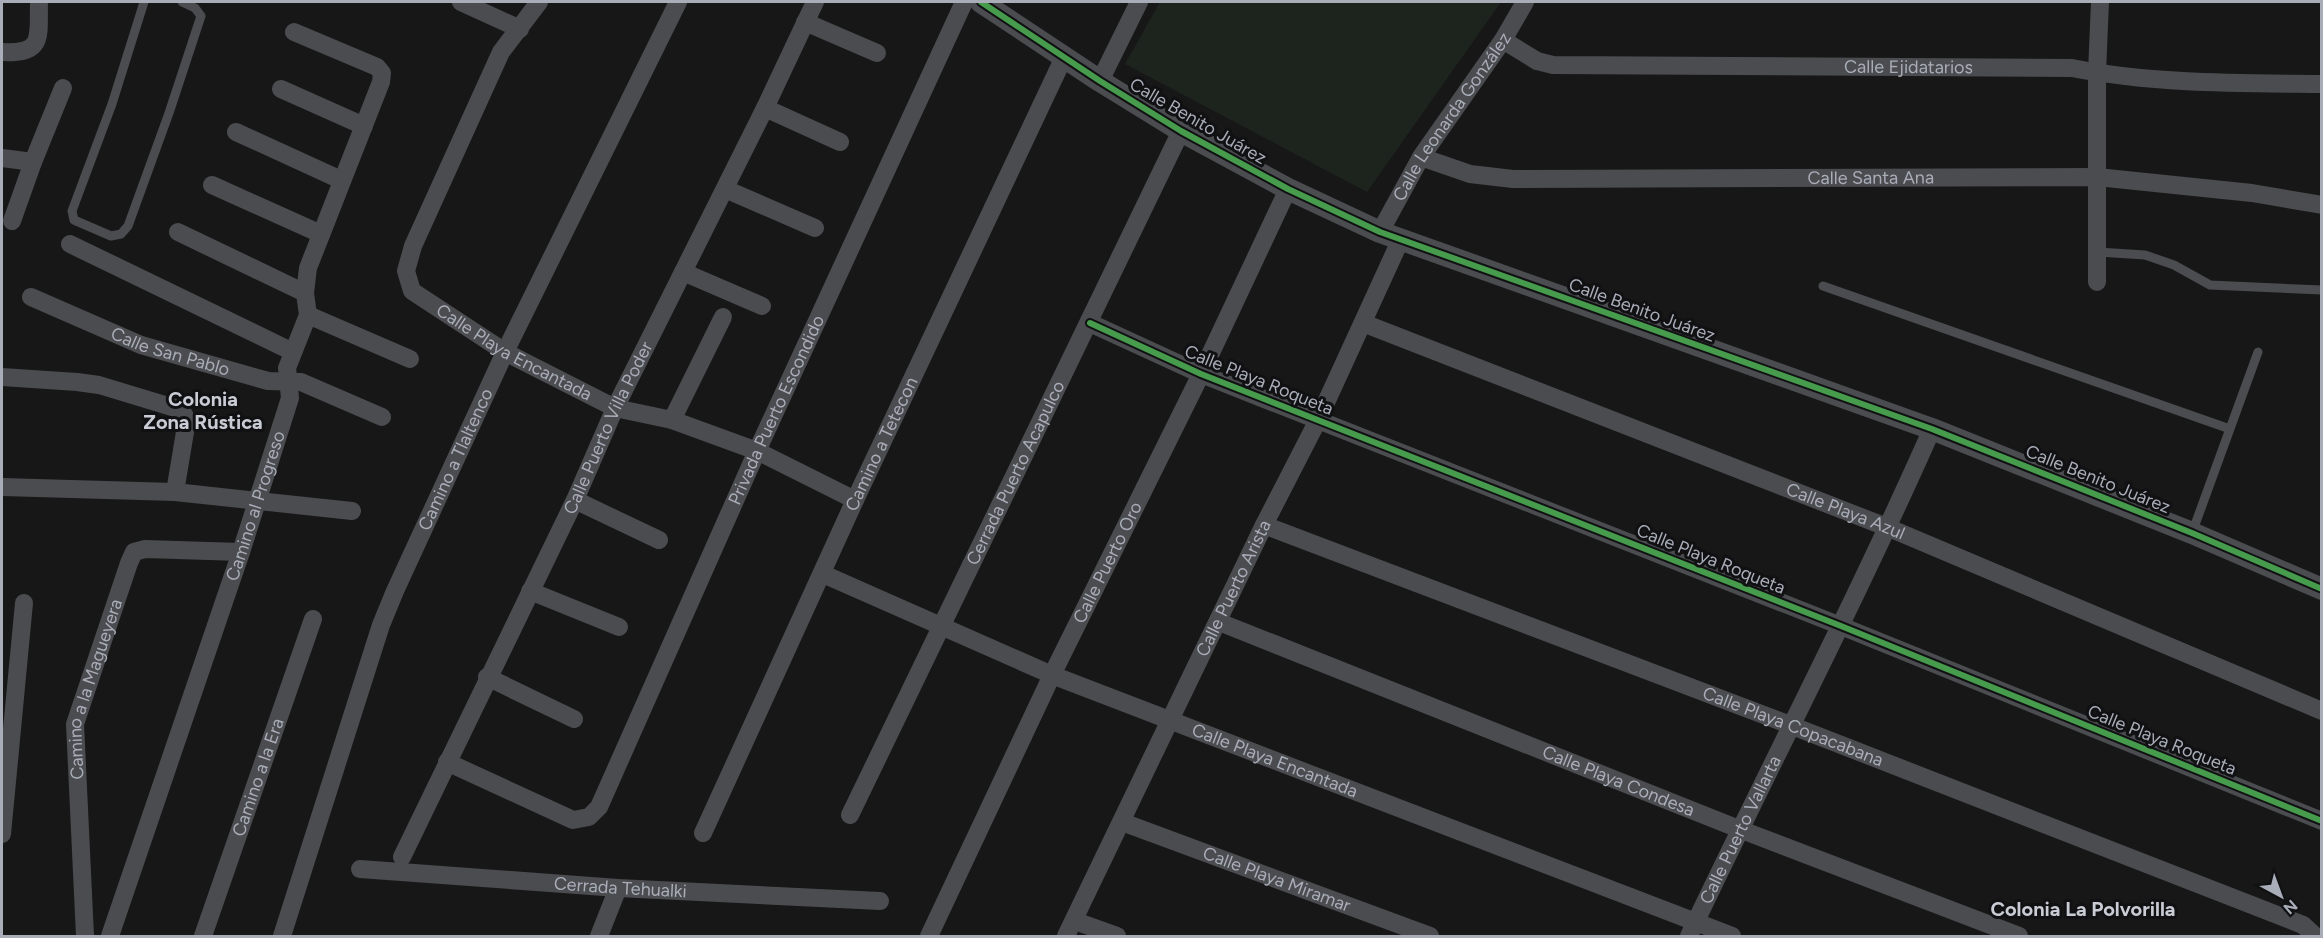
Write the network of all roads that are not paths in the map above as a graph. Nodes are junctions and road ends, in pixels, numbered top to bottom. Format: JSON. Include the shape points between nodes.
{"nodes":[{"id":1,"x":39,"y":2,"type":"edge"},
{"id":2,"x":144,"y":2,"type":"edge"},
{"id":3,"x":182,"y":2,"type":"edge"},
{"id":4,"x":461,"y":2,"type":"edge"},
{"id":5,"x":539,"y":2,"type":"edge"},
{"id":6,"x":678,"y":2,"type":"edge"},
{"id":7,"x":815,"y":2,"type":"edge"},
{"id":8,"x":964,"y":2,"type":"edge"},
{"id":9,"x":981,"y":2,"type":"edge"},
{"id":10,"x":1139,"y":2,"type":"edge"},
{"id":11,"x":1525,"y":2,"type":"edge"},
{"id":12,"x":2100,"y":2,"type":"edge"},
{"id":13,"x":805,"y":22,"type":"junction"},
{"id":14,"x":520,"y":29,"type":"junction"},
{"id":15,"x":294,"y":32,"type":"dead end"},
{"id":16,"x":1503,"y":40,"type":"junction"},
{"id":17,"x":2,"y":52,"type":"edge"},
{"id":18,"x":877,"y":53,"type":"dead end"},
{"id":19,"x":1064,"y":57,"type":"junction"},
{"id":20,"x":2097,"y":73,"type":"junction"},
{"id":21,"x":1100,"y":81,"type":"junction"},
{"id":22,"x":2322,"y":84,"type":"edge"},
{"id":23,"x":63,"y":88,"type":"dead end"},
{"id":24,"x":281,"y":89,"type":"dead end"},
{"id":25,"x":765,"y":108,"type":"junction"},
{"id":26,"x":364,"y":126,"type":"junction"},
{"id":27,"x":1181,"y":131,"type":"junction"},
{"id":28,"x":236,"y":132,"type":"dead end"},
{"id":29,"x":840,"y":142,"type":"dead end"},
{"id":30,"x":1421,"y":157,"type":"junction"},
{"id":31,"x":2,"y":158,"type":"edge"},
{"id":32,"x":33,"y":162,"type":"junction"},
{"id":33,"x":2097,"y":177,"type":"junction"},
{"id":34,"x":341,"y":180,"type":"junction"},
{"id":35,"x":212,"y":185,"type":"dead end"},
{"id":36,"x":725,"y":189,"type":"junction"},
{"id":37,"x":1288,"y":189,"type":"junction"},
{"id":38,"x":2322,"y":205,"type":"edge"},
{"id":39,"x":12,"y":221,"type":"dead end"},
{"id":40,"x":814,"y":228,"type":"dead end"},
{"id":41,"x":178,"y":232,"type":"dead end"},
{"id":42,"x":321,"y":234,"type":"junction"},
{"id":43,"x":1390,"y":236,"type":"junction"},
{"id":44,"x":70,"y":243,"type":"dead end"},
{"id":45,"x":2098,"y":252,"type":"junction"},
{"id":46,"x":683,"y":272,"type":"junction"},
{"id":47,"x":2097,"y":282,"type":"dead end"},
{"id":48,"x":1822,"y":286,"type":"dead end"},
{"id":49,"x":2322,"y":290,"type":"edge"},
{"id":50,"x":305,"y":292,"type":"junction"},
{"id":51,"x":31,"y":297,"type":"dead end"},
{"id":52,"x":762,"y":306,"type":"dead end"},
{"id":53,"x":308,"y":315,"type":"junction"},
{"id":54,"x":723,"y":316,"type":"dead end"},
{"id":55,"x":1090,"y":323,"type":"junction"},
{"id":56,"x":1364,"y":323,"type":"junction"},
{"id":57,"x":293,"y":351,"type":"junction"},
{"id":58,"x":505,"y":352,"type":"junction"},
{"id":59,"x":2258,"y":352,"type":"dead end"},
{"id":60,"x":410,"y":359,"type":"dead end"},
{"id":61,"x":1201,"y":374,"type":"junction"},
{"id":62,"x":2,"y":377,"type":"edge"},
{"id":63,"x":287,"y":381,"type":"junction"},
{"id":64,"x":615,"y":408,"type":"junction"},
{"id":65,"x":382,"y":417,"type":"dead end"},
{"id":66,"x":672,"y":420,"type":"junction"},
{"id":67,"x":1318,"y":420,"type":"junction"},
{"id":68,"x":1932,"y":429,"type":"junction"},
{"id":69,"x":2230,"y":429,"type":"junction"},
{"id":70,"x":757,"y":451,"type":"junction"},
{"id":71,"x":2,"y":487,"type":"edge"},
{"id":72,"x":175,"y":492,"type":"junction"},
{"id":73,"x":258,"y":500,"type":"junction"},
{"id":74,"x":575,"y":500,"type":"junction"},
{"id":75,"x":855,"y":500,"type":"junction"},
{"id":76,"x":352,"y":510,"type":"dead end"},
{"id":77,"x":1264,"y":525,"type":"junction"},
{"id":78,"x":1889,"y":528,"type":"junction"},
{"id":79,"x":2192,"y":533,"type":"junction"},
{"id":80,"x":659,"y":540,"type":"dead end"},
{"id":81,"x":241,"y":552,"type":"junction"},
{"id":82,"x":823,"y":574,"type":"junction"},
{"id":83,"x":2322,"y":589,"type":"edge"},
{"id":84,"x":530,"y":591,"type":"junction"},
{"id":85,"x":24,"y":603,"type":"dead end"},
{"id":86,"x":313,"y":619,"type":"dead end"},
{"id":87,"x":1219,"y":622,"type":"junction"},
{"id":88,"x":1840,"y":626,"type":"junction"},
{"id":89,"x":619,"y":627,"type":"dead end"},
{"id":90,"x":941,"y":627,"type":"junction"},
{"id":91,"x":1052,"y":675,"type":"junction"},
{"id":92,"x":487,"y":677,"type":"junction"},
{"id":93,"x":2322,"y":711,"type":"edge"},
{"id":94,"x":574,"y":719,"type":"dead end"},
{"id":95,"x":1169,"y":722,"type":"junction"},
{"id":96,"x":1790,"y":725,"type":"junction"},
{"id":97,"x":447,"y":762,"type":"junction"},
{"id":98,"x":850,"y":815,"type":"dead end"},
{"id":99,"x":2322,"y":821,"type":"edge"},
{"id":100,"x":1122,"y":822,"type":"junction"},
{"id":101,"x":1739,"y":828,"type":"junction"},
{"id":102,"x":703,"y":833,"type":"dead end"},
{"id":103,"x":2,"y":834,"type":"edge"},
{"id":104,"x":402,"y":857,"type":"dead end"},
{"id":105,"x":360,"y":869,"type":"dead end"},
{"id":106,"x":618,"y":888,"type":"junction"},
{"id":107,"x":880,"y":901,"type":"dead end"},
{"id":108,"x":1070,"y":928,"type":"edge"},
{"id":109,"x":1692,"y":929,"type":"edge"},
{"id":110,"x":2322,"y":929,"type":"edge"},
{"id":111,"x":85,"y":936,"type":"edge"},
{"id":112,"x":110,"y":936,"type":"edge"},
{"id":113,"x":203,"y":936,"type":"edge"},
{"id":114,"x":282,"y":936,"type":"edge"},
{"id":115,"x":599,"y":936,"type":"edge"},
{"id":116,"x":929,"y":936,"type":"edge"},
{"id":117,"x":1117,"y":936,"type":"edge"},
{"id":118,"x":1430,"y":936,"type":"edge"},
{"id":119,"x":1732,"y":936,"type":"edge"},
{"id":120,"x":2019,"y":936,"type":"edge"},
{"id":121,"x":2316,"y":936,"type":"edge"}],
"edges":[{"from":1,"to":17,"type":"street","via":[[37,40],[29,50]]},
{"from":2,"to":3,"type":"lane","via":[[72,211],[74,220],[111,236],[121,234],[128,226],[201,16]]},
{"from":4,"to":14,"type":"street"},
{"from":5,"to":14,"type":"street"},
{"from":6,"to":58,"type":"street","name":"Camino a Tlaltenco"},
{"from":7,"to":13,"type":"street","name":"Calle Puerto Villa Poder"},
{"from":8,"to":70,"type":"street","name":"Privada Puerto Escondido"},
{"from":9,"to":19,"type":"street","name":"Calle Benito Juárez"},
{"from":10,"to":21,"type":"street"},
{"from":11,"to":16,"type":"street","name":"Calle Leonarda González"},
{"from":12,"to":20,"type":"street"},
{"from":13,"to":18,"type":"street"},
{"from":13,"to":25,"type":"street","name":"Calle Puerto Villa Poder"},
{"from":14,"to":58,"type":"street","name":"Calle Playa Encantada","via":[[501,52],[413,246],[406,271],[412,291]]},
{"from":15,"to":26,"type":"street","via":[[377,67],[382,73]]},
{"from":16,"to":20,"type":"street","name":"Calle Ejidatarios","via":[[1537,61],[1554,65],[2072,68]]},
{"from":16,"to":30,"type":"street","name":"Calle Leonarda González"},
{"from":19,"to":21,"type":"street","name":"Calle Benito Juárez"},
{"from":19,"to":75,"type":"street","name":"Camino a Tetecon"},
{"from":20,"to":22,"type":"street","name":"Calle Ejidatarios"},
{"from":20,"to":33,"type":"street"},
{"from":21,"to":27,"type":"street","name":"Calle Benito Juárez"},
{"from":23,"to":32,"type":"street"},
{"from":24,"to":26,"type":"street"},
{"from":25,"to":29,"type":"street"},
{"from":25,"to":36,"type":"street","name":"Calle Puerto Villa Poder"},
{"from":26,"to":34,"type":"street"},
{"from":27,"to":37,"type":"street","name":"Calle Benito Juárez"},
{"from":27,"to":55,"type":"street","name":"Cerrada Puerto Acapulco"},
{"from":28,"to":34,"type":"street"},
{"from":30,"to":33,"type":"street","name":"Calle Santa Ana","via":[[1470,174],[1513,178]]},
{"from":30,"to":43,"type":"street","name":"Calle Leonarda González"},
{"from":31,"to":32,"type":"street"},
{"from":32,"to":39,"type":"street"},
{"from":33,"to":38,"type":"street","name":"Calle Santa Ana","via":[[2252,193]]},
{"from":33,"to":45,"type":"street"},
{"from":34,"to":42,"type":"street"},
{"from":35,"to":42,"type":"street"},
{"from":36,"to":40,"type":"street"},
{"from":36,"to":46,"type":"street","name":"Calle Puerto Villa Poder"},
{"from":37,"to":43,"type":"street","name":"Calle Benito Juárez"},
{"from":37,"to":61,"type":"street","name":"Calle Puerto Oro"},
{"from":41,"to":50,"type":"street"},
{"from":42,"to":50,"type":"street","via":[[308,268]]},
{"from":43,"to":56,"type":"street","name":"Calle Puerto Arista"},
{"from":43,"to":68,"type":"street","name":"Calle Benito Juárez"},
{"from":44,"to":57,"type":"street"},
{"from":45,"to":47,"type":"street"},
{"from":45,"to":49,"type":"lane","via":[[2145,255],[2174,265],[2210,285]]},
{"from":46,"to":52,"type":"street"},
{"from":46,"to":64,"type":"street","name":"Calle Puerto Villa Poder"},
{"from":48,"to":69,"type":"lane"},
{"from":50,"to":53,"type":"street"},
{"from":51,"to":63,"type":"street","name":"Calle San Pablo","via":[[141,345],[268,381]]},
{"from":53,"to":57,"type":"street","name":"Camino al Progreso"},
{"from":53,"to":60,"type":"street"},
{"from":54,"to":66,"type":"street"},
{"from":55,"to":61,"type":"street","name":"Calle Playa Roqueta"},
{"from":55,"to":90,"type":"street","name":"Cerrada Puerto Acapulco"},
{"from":56,"to":67,"type":"street","name":"Calle Puerto Arista"},
{"from":56,"to":78,"type":"street","name":"Calle Playa Azul"},
{"from":57,"to":63,"type":"street","name":"Camino al Progreso"},
{"from":58,"to":64,"type":"street","name":"Calle Playa Encantada"},
{"from":58,"to":114,"type":"street","name":"Camino a Tlaltenco","via":[[381,625]]},
{"from":59,"to":69,"type":"lane"},
{"from":61,"to":67,"type":"street","name":"Calle Playa Roqueta"},
{"from":61,"to":91,"type":"street","name":"Calle Puerto Oro"},
{"from":62,"to":72,"type":"street","via":[[99,385],[183,413],[187,420]]},
{"from":63,"to":65,"type":"street","name":"Calle San Pablo","via":[[301,382]]},
{"from":63,"to":73,"type":"street","name":"Camino al Progreso","via":[[290,398]]},
{"from":64,"to":66,"type":"street","name":"Calle Playa Encantada"},
{"from":64,"to":74,"type":"street","name":"Calle Puerto Villa Poder"},
{"from":66,"to":70,"type":"street","name":"Calle Playa Encantada"},
{"from":67,"to":77,"type":"street","name":"Calle Puerto Arista"},
{"from":67,"to":88,"type":"street","name":"Calle Playa Roqueta"},
{"from":68,"to":78,"type":"street","name":"Calle Puerto Vallarta"},
{"from":68,"to":79,"type":"street","name":"Calle Benito Juárez"},
{"from":69,"to":79,"type":"lane"},
{"from":70,"to":75,"type":"street","name":"Calle Playa Encantada"},
{"from":70,"to":97,"type":"street","name":"Privada Puerto Escondido","via":[[599,807],[589,817],[573,820]]},
{"from":71,"to":72,"type":"street"},
{"from":72,"to":73,"type":"street"},
{"from":73,"to":76,"type":"street"},
{"from":73,"to":81,"type":"street","name":"Camino al Progreso"},
{"from":74,"to":80,"type":"street"},
{"from":74,"to":84,"type":"street","name":"Calle Puerto Villa Poder"},
{"from":75,"to":82,"type":"street","name":"Camino a Tetecon"},
{"from":77,"to":87,"type":"street","name":"Calle Puerto Arista"},
{"from":77,"to":96,"type":"street","name":"Calle Playa Copacabana"},
{"from":78,"to":88,"type":"street","name":"Calle Puerto Vallarta"},
{"from":78,"to":93,"type":"street","name":"Calle Playa Azul"},
{"from":79,"to":83,"type":"street","name":"Calle Benito Juárez"},
{"from":81,"to":111,"type":"street","name":"Camino a la Magueyera","via":[[145,549],[134,552],[129,563],[75,724]]},
{"from":81,"to":112,"type":"street","name":"Camino al Progreso"},
{"from":82,"to":90,"type":"street","name":"Calle Playa Encantada"},
{"from":82,"to":102,"type":"street","name":"Camino a Tetecon"},
{"from":84,"to":89,"type":"street"},
{"from":84,"to":92,"type":"street","name":"Calle Puerto Villa Poder"},
{"from":85,"to":103,"type":"street"},
{"from":86,"to":113,"type":"street","name":"Camino a la Era"},
{"from":87,"to":95,"type":"street","name":"Calle Puerto Arista"},
{"from":87,"to":101,"type":"street","name":"Calle Playa Condesa"},
{"from":88,"to":96,"type":"street","name":"Calle Puerto Vallarta"},
{"from":88,"to":99,"type":"street","name":"Calle Playa Roqueta"},
{"from":90,"to":91,"type":"street","name":"Calle Playa Encantada"},
{"from":90,"to":98,"type":"street","name":"Cerrada Puerto Acapulco"},
{"from":91,"to":95,"type":"street","name":"Calle Playa Encantada"},
{"from":91,"to":116,"type":"street","name":"Calle Puerto Oro"},
{"from":92,"to":94,"type":"street"},
{"from":92,"to":97,"type":"street","name":"Calle Puerto Villa Poder"},
{"from":95,"to":100,"type":"street","name":"Calle Puerto Arista"},
{"from":95,"to":109,"type":"street","name":"Calle Playa Encantada"},
{"from":96,"to":101,"type":"street","name":"Calle Puerto Vallarta"},
{"from":96,"to":121,"type":"street","name":"Calle Playa Copacabana","via":[[2302,925]]},
{"from":97,"to":104,"type":"street","name":"Calle Puerto Villa Poder"},
{"from":100,"to":108,"type":"street","name":"Calle Puerto Arista"},
{"from":100,"to":118,"type":"street","name":"Calle Playa Miramar"},
{"from":101,"to":109,"type":"street","name":"Calle Puerto Vallarta"},
{"from":101,"to":120,"type":"street","name":"Calle Playa Condesa"},
{"from":105,"to":106,"type":"street","name":"Cerrada Tehualki"},
{"from":106,"to":107,"type":"street","name":"Cerrada Tehualki"},
{"from":106,"to":115,"type":"street"},
{"from":108,"to":117,"type":"street"},
{"from":109,"to":119,"type":"street","name":"Calle Playa Encantada"},
{"from":110,"to":121,"type":"street"}]}
